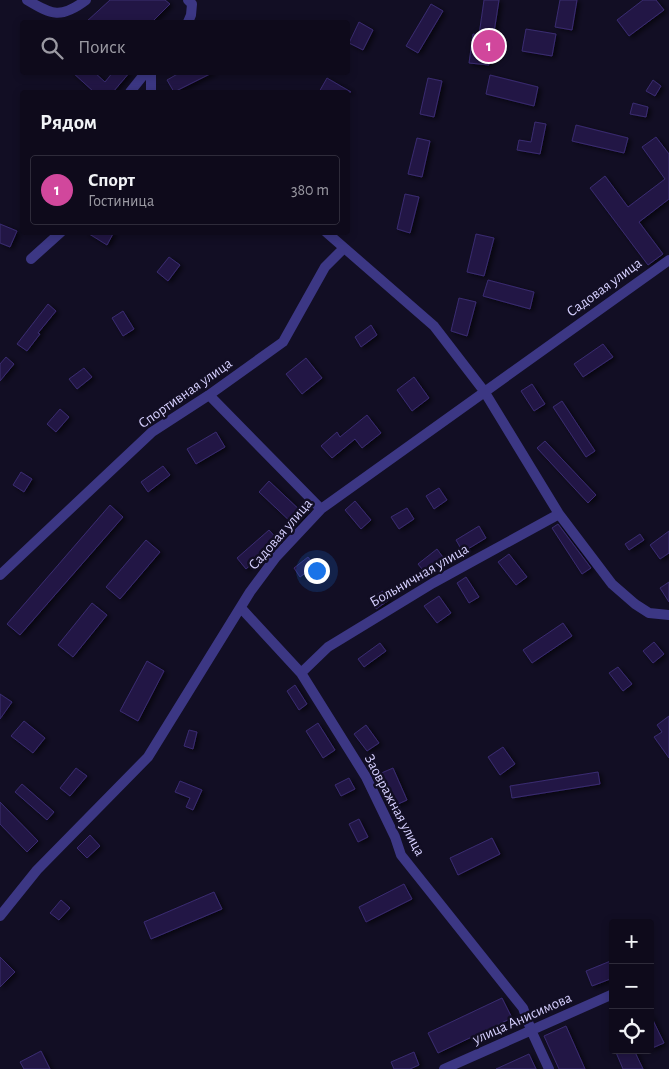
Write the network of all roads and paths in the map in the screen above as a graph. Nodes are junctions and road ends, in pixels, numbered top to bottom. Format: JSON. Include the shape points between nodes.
{"nodes":[{"id":1,"x":28,"y":0,"type":"edge"},
{"id":2,"x":86,"y":0,"type":"edge"},
{"id":3,"x":188,"y":0,"type":"edge"},
{"id":4,"x":189,"y":20,"type":"edge"},
{"id":5,"x":144,"y":75,"type":"edge"},
{"id":6,"x":151,"y":75,"type":"edge"},
{"id":7,"x":132,"y":90,"type":"edge"},
{"id":8,"x":151,"y":90,"type":"edge"},
{"id":9,"x":59,"y":235,"type":"edge"},
{"id":10,"x":329,"y":235,"type":"edge"},
{"id":11,"x":344,"y":248,"type":"junction"},
{"id":12,"x":31,"y":259,"type":"dead end"},
{"id":13,"x":669,"y":260,"type":"edge"},
{"id":14,"x":484,"y":391,"type":"junction"},
{"id":15,"x":210,"y":395,"type":"junction"},
{"id":16,"x":321,"y":509,"type":"junction"},
{"id":17,"x":559,"y":514,"type":"junction"},
{"id":18,"x":0,"y":575,"type":"edge"},
{"id":19,"x":241,"y":608,"type":"junction"},
{"id":20,"x":669,"y":615,"type":"edge"},
{"id":21,"x":301,"y":673,"type":"junction"},
{"id":22,"x":1,"y":911,"type":"edge"},
{"id":23,"x":609,"y":996,"type":"edge"},
{"id":24,"x":531,"y":1030,"type":"junction"},
{"id":25,"x":444,"y":1069,"type":"edge"},
{"id":26,"x":549,"y":1069,"type":"edge"}],
"edges":[{"from":1,"to":2,"type":"street","via":[[56,14]]},
{"from":3,"to":4,"type":"street","via":[[192,4]]},
{"from":5,"to":7,"type":"street"},
{"from":6,"to":8,"type":"street"},
{"from":9,"to":12,"type":"street"},
{"from":10,"to":11,"type":"street"},
{"from":11,"to":14,"type":"street","via":[[434,326]]},
{"from":11,"to":15,"type":"street","name":"Спортивная улица","via":[[325,267],[283,342]]},
{"from":13,"to":14,"type":"street","name":"Садовая улица"},
{"from":14,"to":16,"type":"street","name":"Садовая улица"},
{"from":14,"to":17,"type":"street"},
{"from":15,"to":16,"type":"street"},
{"from":15,"to":18,"type":"street","name":"Спортивная улица","via":[[152,432]]},
{"from":16,"to":19,"type":"street","name":"Садовая улица","via":[[276,557]]},
{"from":17,"to":20,"type":"street","via":[[612,584],[649,613]]},
{"from":17,"to":21,"type":"street","name":"Больничная улица","via":[[433,583],[328,647]]},
{"from":19,"to":21,"type":"street","name":"Заовражная улица"},
{"from":19,"to":22,"type":"street","name":"Садовая улица","via":[[148,757]]},
{"from":21,"to":24,"type":"street","name":"Заовражная улица","via":[[366,777],[401,855],[524,1008]]},
{"from":23,"to":24,"type":"street","name":"улица Анисимова"},
{"from":24,"to":25,"type":"street","name":"улица Анисимова"},
{"from":24,"to":26,"type":"street","name":"Заовражная улица"}]}
